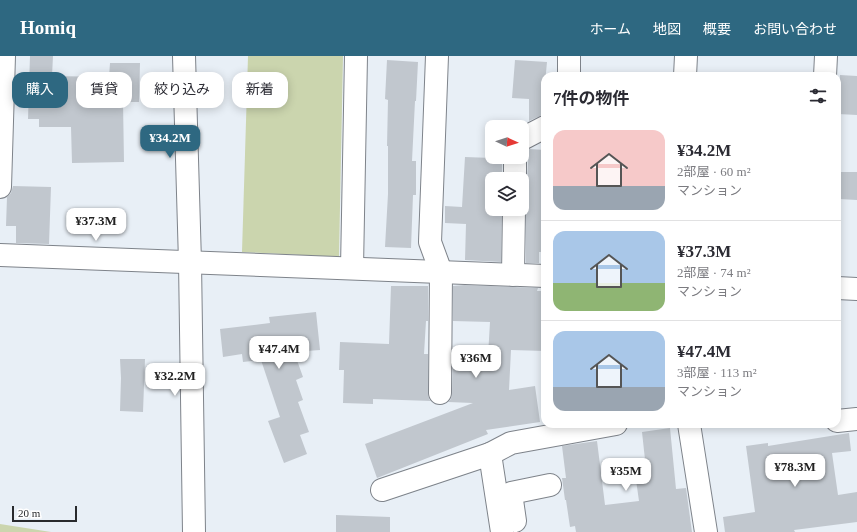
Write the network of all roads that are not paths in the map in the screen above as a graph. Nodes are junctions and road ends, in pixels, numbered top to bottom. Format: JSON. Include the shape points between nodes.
{"nodes":[{"id":1,"x":4,"y":56,"type":"edge"},
{"id":2,"x":184,"y":56,"type":"edge"},
{"id":3,"x":356,"y":56,"type":"edge"},
{"id":4,"x":437,"y":56,"type":"edge"},
{"id":5,"x":570,"y":56,"type":"edge"},
{"id":6,"x":686,"y":56,"type":"edge"},
{"id":7,"x":826,"y":56,"type":"edge"},
{"id":8,"x":569,"y":72,"type":"edge"},
{"id":9,"x":685,"y":72,"type":"edge"},
{"id":10,"x":825,"y":72,"type":"edge"},
{"id":11,"x":541,"y":129,"type":"edge"},
{"id":12,"x":529,"y":135,"type":"edge"},
{"id":13,"x":0,"y":187,"type":"edge"},
{"id":14,"x":514,"y":216,"type":"edge"},
{"id":15,"x":0,"y":255,"type":"edge"},
{"id":16,"x":190,"y":262,"type":"junction"},
{"id":17,"x":352,"y":268,"type":"junction"},
{"id":18,"x":442,"y":272,"type":"junction"},
{"id":19,"x":513,"y":275,"type":"junction"},
{"id":20,"x":541,"y":276,"type":"edge"},
{"id":21,"x":841,"y":288,"type":"edge"},
{"id":22,"x":857,"y":289,"type":"edge"},
{"id":23,"x":440,"y":393,"type":"dead end"},
{"id":24,"x":857,"y":419,"type":"edge"},
{"id":25,"x":841,"y":421,"type":"edge"},
{"id":26,"x":594,"y":428,"type":"edge"},
{"id":27,"x":690,"y":428,"type":"edge"},
{"id":28,"x":490,"y":454,"type":"junction"},
{"id":29,"x":550,"y":485,"type":"dead end"},
{"id":30,"x":382,"y":490,"type":"dead end"},
{"id":31,"x":194,"y":532,"type":"edge"},
{"id":32,"x":502,"y":532,"type":"edge"},
{"id":33,"x":517,"y":532,"type":"edge"},
{"id":34,"x":706,"y":532,"type":"edge"}],
"edges":[{"from":1,"to":13,"type":"street"},
{"from":2,"to":16,"type":"street"},
{"from":3,"to":17,"type":"street"},
{"from":4,"to":18,"type":"street","via":[[430,242]]},
{"from":5,"to":8,"type":"street"},
{"from":6,"to":9,"type":"street"},
{"from":7,"to":10,"type":"street"},
{"from":11,"to":12,"type":"street"},
{"from":14,"to":19,"type":"street"},
{"from":15,"to":16,"type":"street"},
{"from":16,"to":17,"type":"street"},
{"from":16,"to":31,"type":"street"},
{"from":17,"to":18,"type":"street"},
{"from":18,"to":19,"type":"street"},
{"from":18,"to":23,"type":"street"},
{"from":19,"to":20,"type":"street"},
{"from":21,"to":22,"type":"street"},
{"from":24,"to":25,"type":"street"},
{"from":26,"to":28,"type":"street","via":[[511,443]]},
{"from":27,"to":34,"type":"street"},
{"from":28,"to":30,"type":"street"},
{"from":28,"to":32,"type":"street"},
{"from":29,"to":33,"type":"street","via":[[511,493]]}]}
